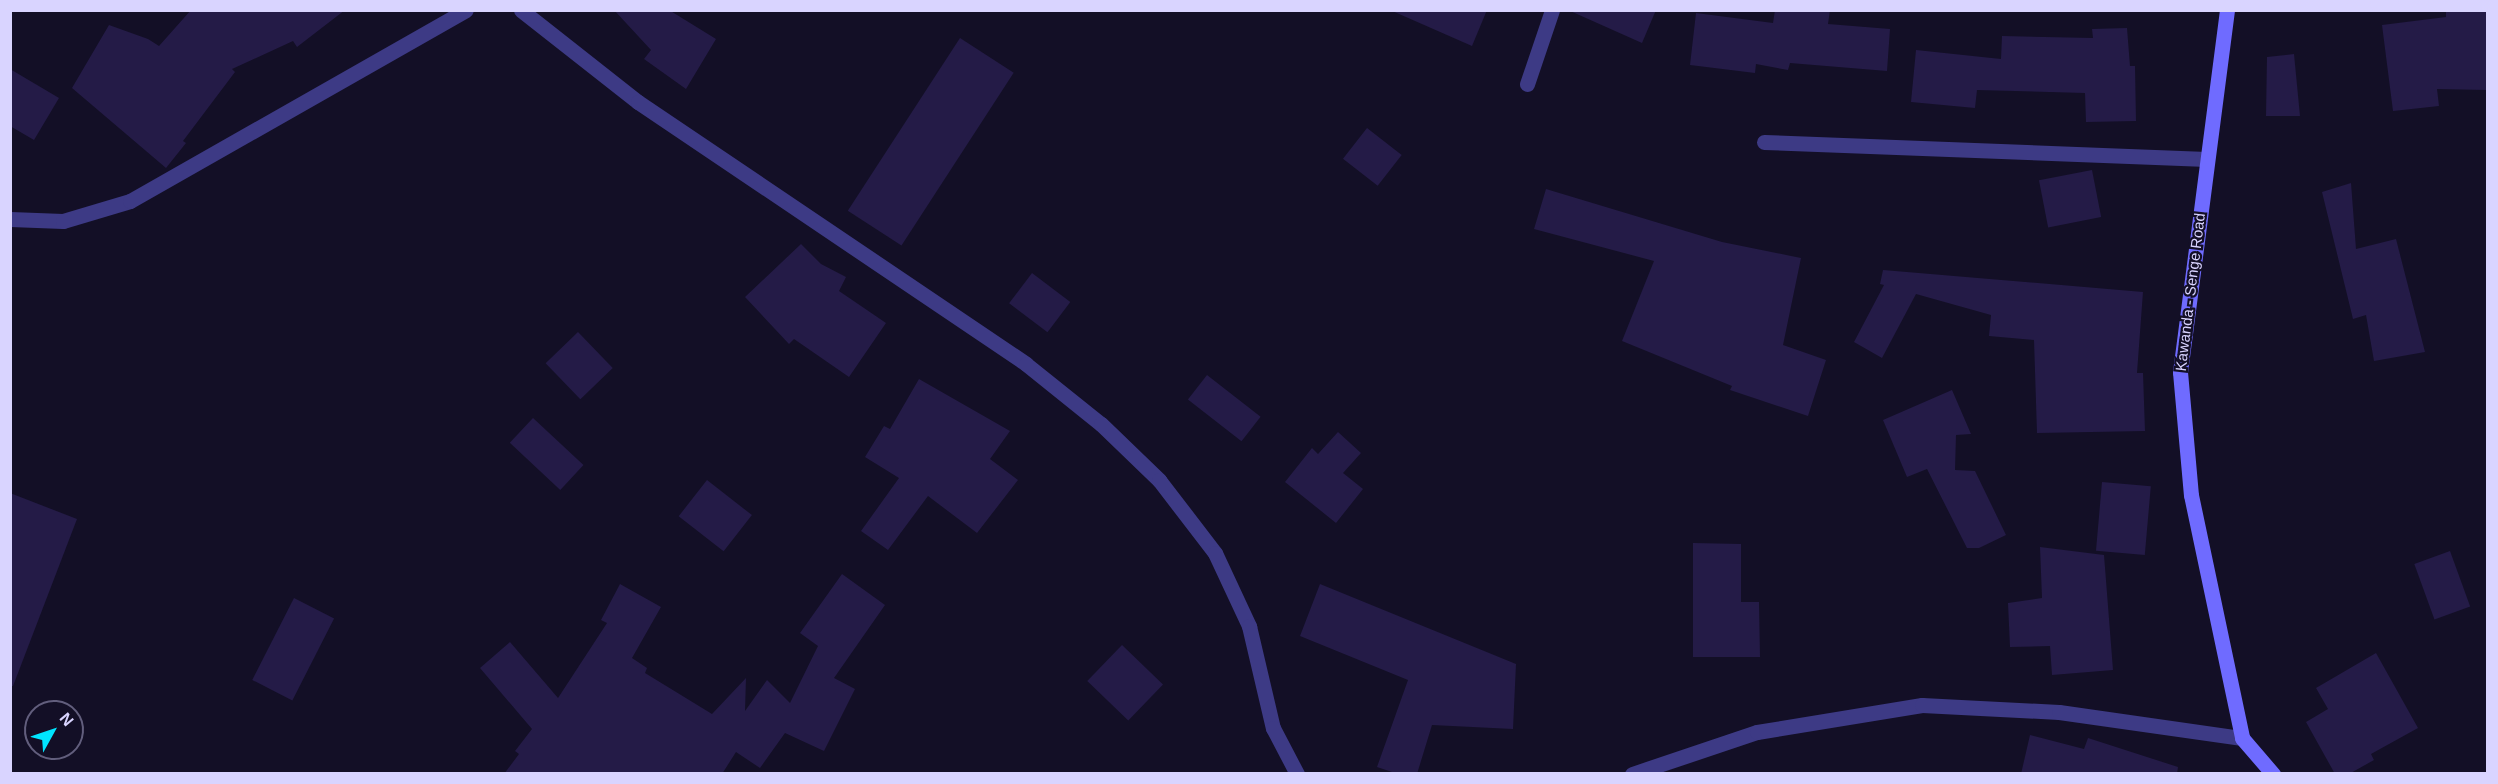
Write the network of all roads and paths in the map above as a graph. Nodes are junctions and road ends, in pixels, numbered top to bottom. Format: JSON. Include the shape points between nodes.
{"nodes":[{"id":1,"x":466,"y":10,"type":"edge"},
{"id":2,"x":521,"y":10,"type":"edge"},
{"id":3,"x":1552,"y":10,"type":"edge"},
{"id":4,"x":2227,"y":10,"type":"edge"},
{"id":5,"x":1527,"y":84,"type":"dead end"},
{"id":6,"x":1764,"y":142,"type":"dead end"},
{"id":7,"x":2207,"y":159,"type":"junction"},
{"id":8,"x":10,"y":219,"type":"edge"},
{"id":9,"x":2242,"y":738,"type":"junction"},
{"id":10,"x":1296,"y":774,"type":"edge"},
{"id":11,"x":1632,"y":774,"type":"edge"},
{"id":12,"x":2273,"y":774,"type":"edge"}],
"edges":[{"from":1,"to":8,"type":"street","via":[[130,201],[63,221]]},
{"from":2,"to":10,"type":"street","via":[[638,102],[1026,364],[1101,424],[1159,480],[1215,553],[1244,616],[1273,728]]},
{"from":3,"to":5,"type":"street"},
{"from":4,"to":7,"type":"street","name":"Kawanda - Senge Road"},
{"from":6,"to":7,"type":"street"},
{"from":7,"to":9,"type":"street","name":"Kawanda - Senge Road","via":[[2180,372],[2191,495]]},
{"from":9,"to":11,"type":"street","via":[[2059,712],[1922,705],[1757,732]]},
{"from":9,"to":12,"type":"street","name":"Kawanda - Senge Road"}]}
